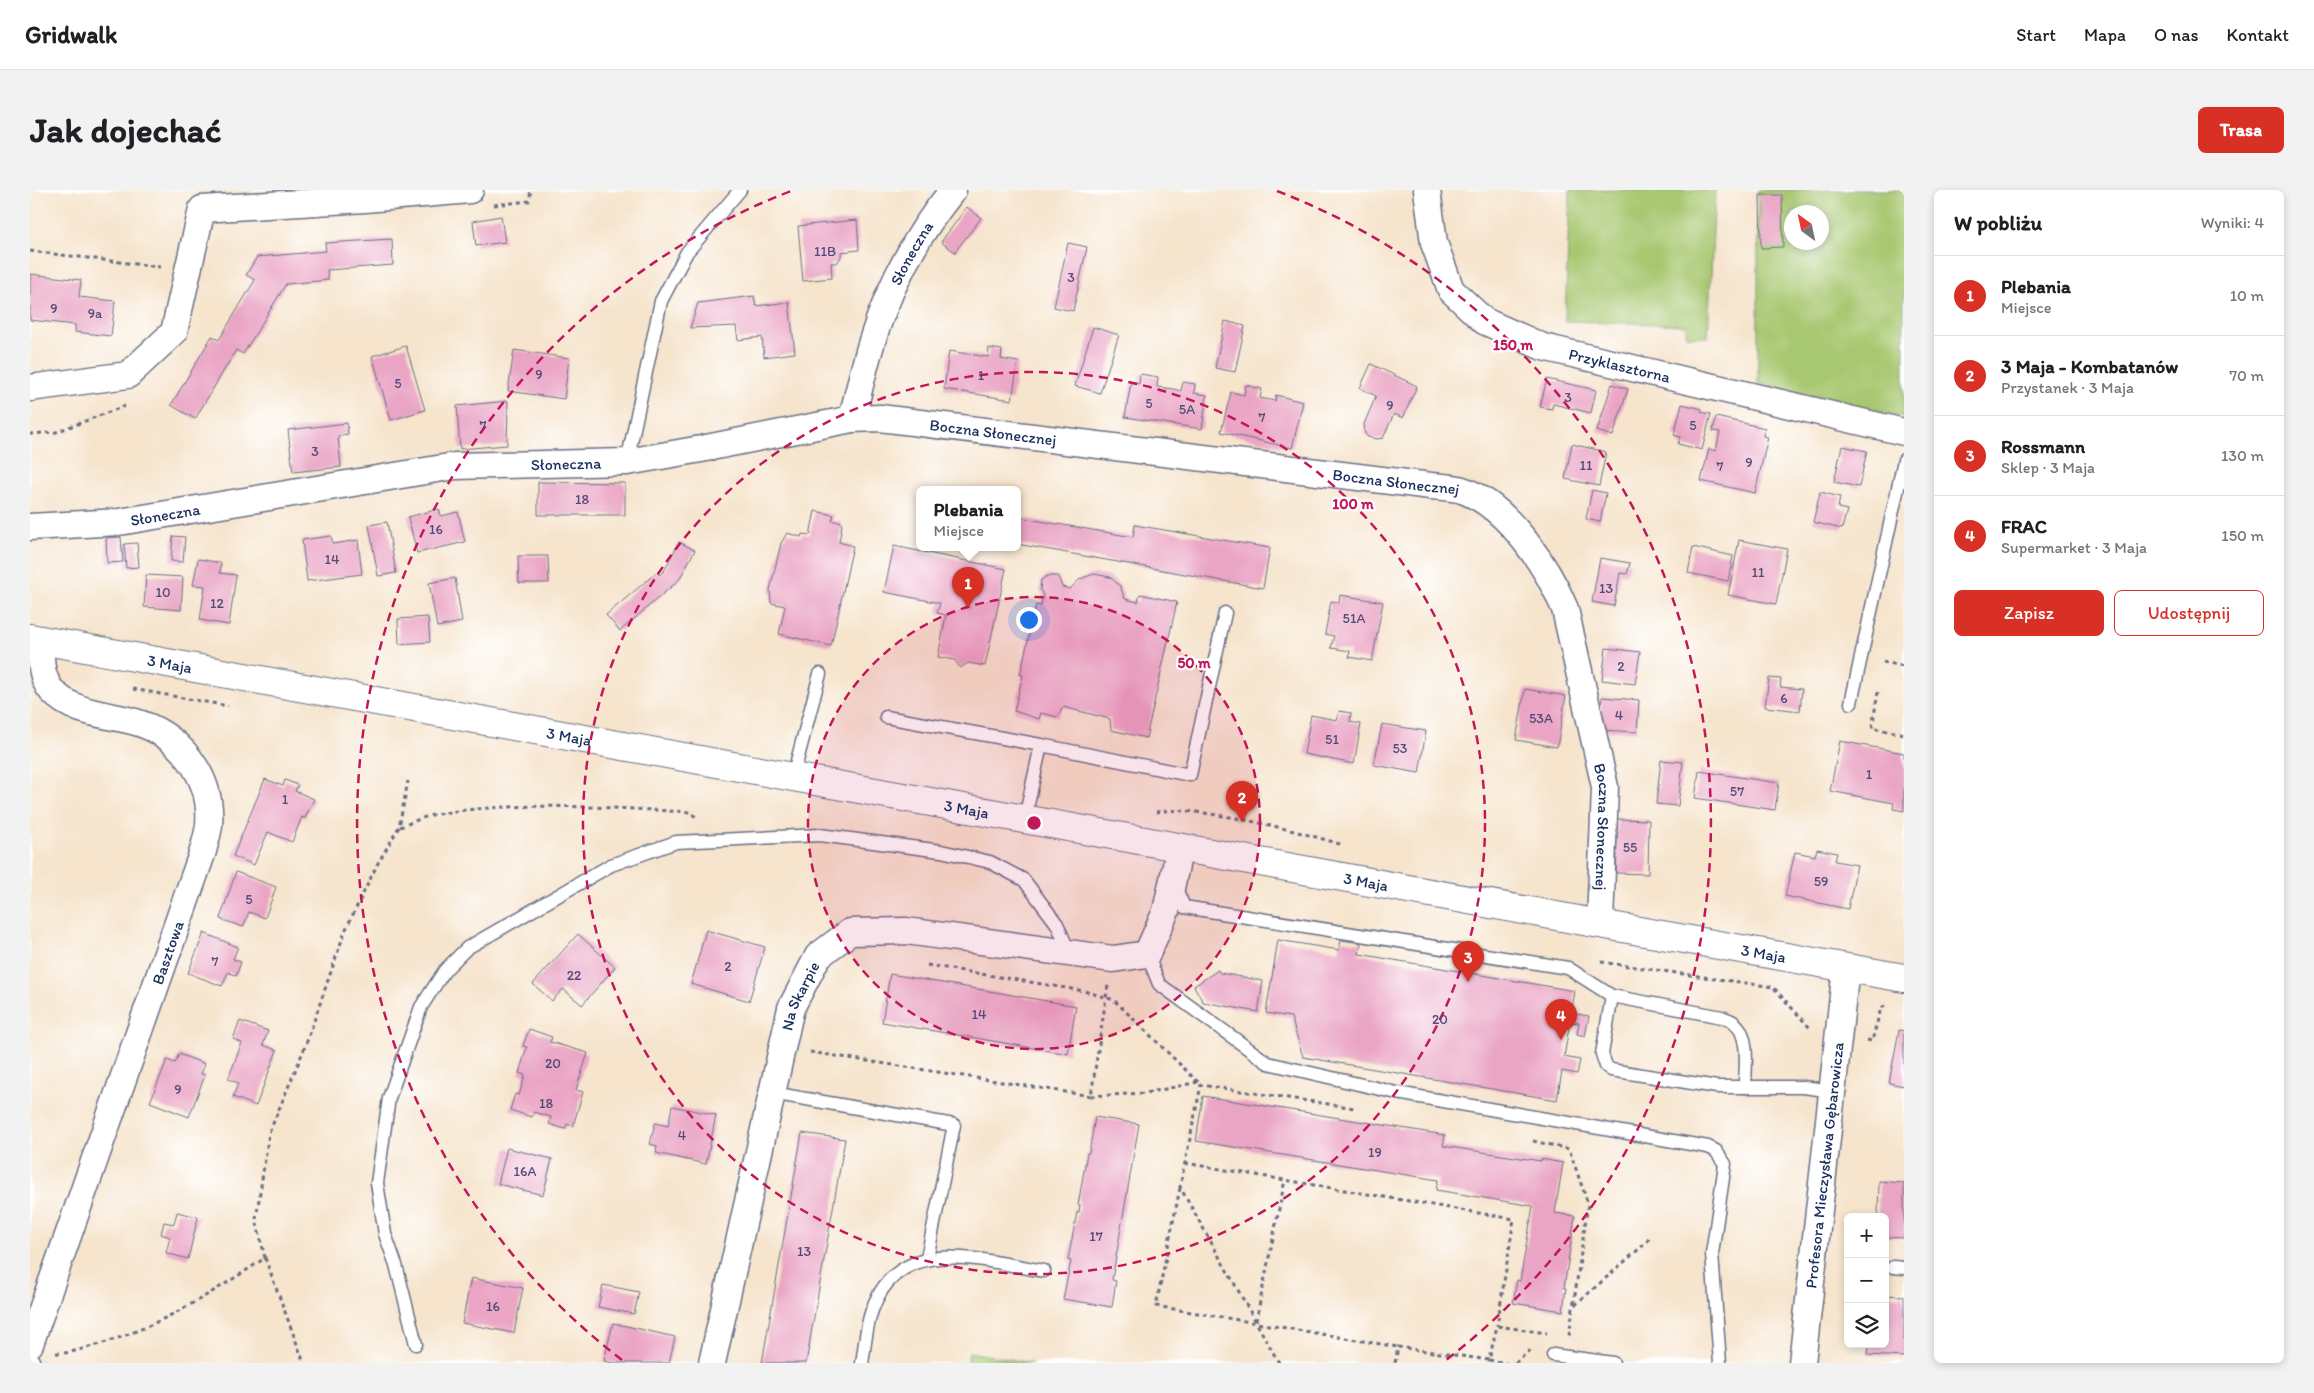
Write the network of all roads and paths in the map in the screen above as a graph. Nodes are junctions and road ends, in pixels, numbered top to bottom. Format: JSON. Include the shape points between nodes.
{"nodes":[{"id":1,"x":470,"y":190,"type":"edge"},
{"id":2,"x":531,"y":190,"type":"edge"},
{"id":3,"x":740,"y":190,"type":"edge"},
{"id":4,"x":953,"y":190,"type":"edge"},
{"id":5,"x":1427,"y":190,"type":"edge"},
{"id":6,"x":365,"y":195,"type":"edge"},
{"id":7,"x":202,"y":199,"type":"edge"},
{"id":8,"x":491,"y":205,"type":"dead end"},
{"id":9,"x":30,"y":252,"type":"edge"},
{"id":10,"x":188,"y":270,"type":"junction"},
{"id":11,"x":30,"y":388,"type":"edge"},
{"id":12,"x":132,"y":404,"type":"dead end"},
{"id":13,"x":852,"y":419,"type":"junction"},
{"id":14,"x":1904,"y":432,"type":"edge"},
{"id":15,"x":30,"y":434,"type":"edge"},
{"id":16,"x":1904,"y":460,"type":"edge"},
{"id":17,"x":627,"y":462,"type":"junction"},
{"id":18,"x":30,"y":527,"type":"edge"},
{"id":19,"x":1225,"y":613,"type":"dead end"},
{"id":20,"x":35,"y":639,"type":"edge"},
{"id":21,"x":1884,"y":662,"type":"dead end"},
{"id":22,"x":1882,"y":671,"type":"dead end"},
{"id":23,"x":820,"y":674,"type":"dead end"},
{"id":24,"x":1878,"y":690,"type":"dead end"},
{"id":25,"x":1851,"y":703,"type":"dead end"},
{"id":26,"x":886,"y":718,"type":"dead end"},
{"id":27,"x":1904,"y":734,"type":"edge"},
{"id":28,"x":1041,"y":746,"type":"junction"},
{"id":29,"x":793,"y":776,"type":"junction"},
{"id":30,"x":408,"y":781,"type":"dead end"},
{"id":31,"x":1025,"y":818,"type":"junction"},
{"id":32,"x":399,"y":827,"type":"junction"},
{"id":33,"x":724,"y":840,"type":"junction"},
{"id":34,"x":1180,"y":847,"type":"junction"},
{"id":35,"x":1172,"y":882,"type":"junction"},
{"id":36,"x":1600,"y":924,"type":"junction"},
{"id":37,"x":1070,"y":954,"type":"junction"},
{"id":38,"x":1147,"y":954,"type":"junction"},
{"id":39,"x":926,"y":965,"type":"dead end"},
{"id":40,"x":1846,"y":968,"type":"junction"},
{"id":41,"x":1904,"y":978,"type":"edge"},
{"id":42,"x":1612,"y":996,"type":"junction"},
{"id":43,"x":1106,"y":998,"type":"junction"},
{"id":44,"x":783,"y":1048,"type":"junction"},
{"id":45,"x":1199,"y":1084,"type":"junction"},
{"id":46,"x":1745,"y":1087,"type":"junction"},
{"id":47,"x":1833,"y":1091,"type":"junction"},
{"id":48,"x":772,"y":1093,"type":"junction"},
{"id":49,"x":1091,"y":1096,"type":"junction"},
{"id":50,"x":1356,"y":1108,"type":"dead end"},
{"id":51,"x":1530,"y":1140,"type":"dead end"},
{"id":52,"x":1185,"y":1163,"type":"junction"},
{"id":53,"x":1285,"y":1180,"type":"junction"},
{"id":54,"x":1180,"y":1188,"type":"junction"},
{"id":55,"x":1650,"y":1236,"type":"dead end"},
{"id":56,"x":265,"y":1258,"type":"junction"},
{"id":57,"x":927,"y":1258,"type":"junction"},
{"id":58,"x":1044,"y":1270,"type":"dead end"},
{"id":59,"x":1575,"y":1305,"type":"junction"},
{"id":60,"x":1256,"y":1322,"type":"junction"},
{"id":61,"x":1497,"y":1326,"type":"junction"},
{"id":62,"x":1551,"y":1334,"type":"dead end"},
{"id":63,"x":1560,"y":1335,"type":"dead end"},
{"id":64,"x":1569,"y":1336,"type":"junction"},
{"id":65,"x":1577,"y":1338,"type":"dead end"},
{"id":66,"x":416,"y":1344,"type":"dead end"},
{"id":67,"x":1398,"y":1347,"type":"junction"},
{"id":68,"x":39,"y":1348,"type":"edge"},
{"id":69,"x":30,"y":1354,"type":"edge"},
{"id":70,"x":1553,"y":1355,"type":"dead end"},
{"id":71,"x":1489,"y":1360,"type":"junction"},
{"id":72,"x":34,"y":1363,"type":"edge"},
{"id":73,"x":304,"y":1363,"type":"edge"},
{"id":74,"x":712,"y":1363,"type":"edge"},
{"id":75,"x":862,"y":1363,"type":"edge"},
{"id":76,"x":1279,"y":1363,"type":"edge"},
{"id":77,"x":1395,"y":1363,"type":"edge"},
{"id":78,"x":1505,"y":1363,"type":"edge"},
{"id":79,"x":1613,"y":1363,"type":"edge"},
{"id":80,"x":1720,"y":1363,"type":"edge"},
{"id":81,"x":1802,"y":1363,"type":"edge"}],
"edges":[{"from":1,"to":6,"type":"street"},
{"from":2,"to":8,"type":"path","via":[[529,201]]},
{"from":3,"to":17,"type":"lane","via":[[687,252],[661,301]]},
{"from":4,"to":13,"type":"street","name":"Słoneczna","via":[[919,238],[899,276],[872,340]]},
{"from":5,"to":14,"type":"street","name":"Przyklasztorna","via":[[1434,243],[1451,290],[1484,321],[1543,347]]},
{"from":6,"to":7,"type":"street"},
{"from":7,"to":10,"type":"street"},
{"from":9,"to":10,"type":"path"},
{"from":10,"to":11,"type":"street","via":[[174,332],[128,375]]},
{"from":12,"to":15,"type":"path","via":[[56,432]]},
{"from":13,"to":17,"type":"street","name":"Słoneczna"},
{"from":13,"to":36,"type":"street","name":"Boczna Słonecznej","via":[[880,418],[1464,490],[1480,498],[1518,532],[1557,590],[1565,609],[1604,787]]},
{"from":16,"to":25,"type":"lane"},
{"from":17,"to":18,"type":"street","name":"Słoneczna","via":[[455,466],[119,522]]},
{"from":19,"to":28,"type":"lane","via":[[1190,775]]},
{"from":20,"to":29,"type":"street","name":"3 Maja"},
{"from":20,"to":68,"type":"street","name":"Basztowa","via":[[42,670],[51,690],[66,702],[94,713],[134,722],[159,732],[178,745],[196,767],[204,786],[209,825]]},
{"from":21,"to":22,"type":"path"},
{"from":23,"to":29,"type":"lane"},
{"from":24,"to":27,"type":"path","via":[[1872,728]]},
{"from":26,"to":28,"type":"lane"},
{"from":28,"to":31,"type":"lane"},
{"from":29,"to":31,"type":"street","name":"3 Maja"},
{"from":30,"to":32,"type":"path"},
{"from":31,"to":34,"type":"street","name":"3 Maja"},
{"from":32,"to":33,"type":"path","via":[[430,816],[503,808],[620,808],[690,812]]},
{"from":32,"to":56,"type":"path","via":[[345,931],[305,1047],[269,1132],[256,1219]]},
{"from":33,"to":37,"type":"lane","via":[[820,835],[941,851],[990,862],[1024,880],[1057,924]]},
{"from":33,"to":66,"type":"lane","via":[[676,842],[612,866],[467,948],[445,970],[421,1007],[389,1098],[377,1183],[385,1234]]},
{"from":34,"to":35,"type":"street"},
{"from":34,"to":36,"type":"street","name":"3 Maja"},
{"from":35,"to":38,"type":"street","via":[[1166,911]]},
{"from":35,"to":42,"type":"lane","via":[[1184,907],[1568,968]]},
{"from":36,"to":40,"type":"street","name":"3 Maja"},
{"from":37,"to":38,"type":"street","name":"Na Skarpie","via":[[1113,959]]},
{"from":37,"to":44,"type":"street","name":"Na Skarpie","via":[[906,931],[850,932],[818,956],[791,1008]]},
{"from":38,"to":80,"type":"lane","via":[[1159,984],[1268,1063],[1397,1094],[1708,1146],[1716,1151],[1725,1164],[1712,1254]]},
{"from":39,"to":43,"type":"path","via":[[1084,991]]},
{"from":40,"to":41,"type":"street","name":"3 Maja"},
{"from":40,"to":47,"type":"street","name":"Profesora Mieczysława Gębarowicza"},
{"from":42,"to":46,"type":"lane","via":[[1734,1022],[1744,1038]]},
{"from":42,"to":46,"type":"lane","via":[[1602,1054],[1611,1070],[1716,1087]]},
{"from":43,"to":45,"type":"path","via":[[1114,1000]]},
{"from":43,"to":49,"type":"path"},
{"from":44,"to":48,"type":"street","name":"Na Skarpie"},
{"from":44,"to":49,"type":"path"},
{"from":45,"to":49,"type":"path","via":[[1146,1093]]},
{"from":45,"to":50,"type":"path"},
{"from":45,"to":52,"type":"path"},
{"from":46,"to":47,"type":"lane"},
{"from":47,"to":81,"type":"street","name":"Profesora Mieczysława Gębarowicza"},
{"from":48,"to":57,"type":"lane","via":[[954,1125]]},
{"from":48,"to":74,"type":"street","name":"Na Skarpie"},
{"from":51,"to":59,"type":"path","via":[[1569,1149],[1588,1204]]},
{"from":52,"to":53,"type":"path"},
{"from":52,"to":54,"type":"path"},
{"from":53,"to":60,"type":"path"},
{"from":53,"to":61,"type":"path","via":[[1514,1219]]},
{"from":54,"to":60,"type":"path"},
{"from":54,"to":60,"type":"path","via":[[1156,1306]]},
{"from":55,"to":59,"type":"path","via":[[1648,1242]]},
{"from":56,"to":68,"type":"path","via":[[223,1286],[113,1341],[65,1354]]},
{"from":56,"to":73,"type":"path"},
{"from":57,"to":58,"type":"lane","via":[[948,1256]]},
{"from":57,"to":75,"type":"lane","via":[[892,1276],[880,1292],[872,1311]]},
{"from":59,"to":64,"type":"path"},
{"from":60,"to":67,"type":"path"},
{"from":60,"to":76,"type":"path"},
{"from":61,"to":62,"type":"path"},
{"from":61,"to":71,"type":"path"},
{"from":63,"to":64,"type":"path"},
{"from":64,"to":65,"type":"path"},
{"from":67,"to":71,"type":"path"},
{"from":67,"to":77,"type":"path"},
{"from":69,"to":72,"type":"lane"},
{"from":70,"to":79,"type":"lane"},
{"from":71,"to":78,"type":"path"}]}
